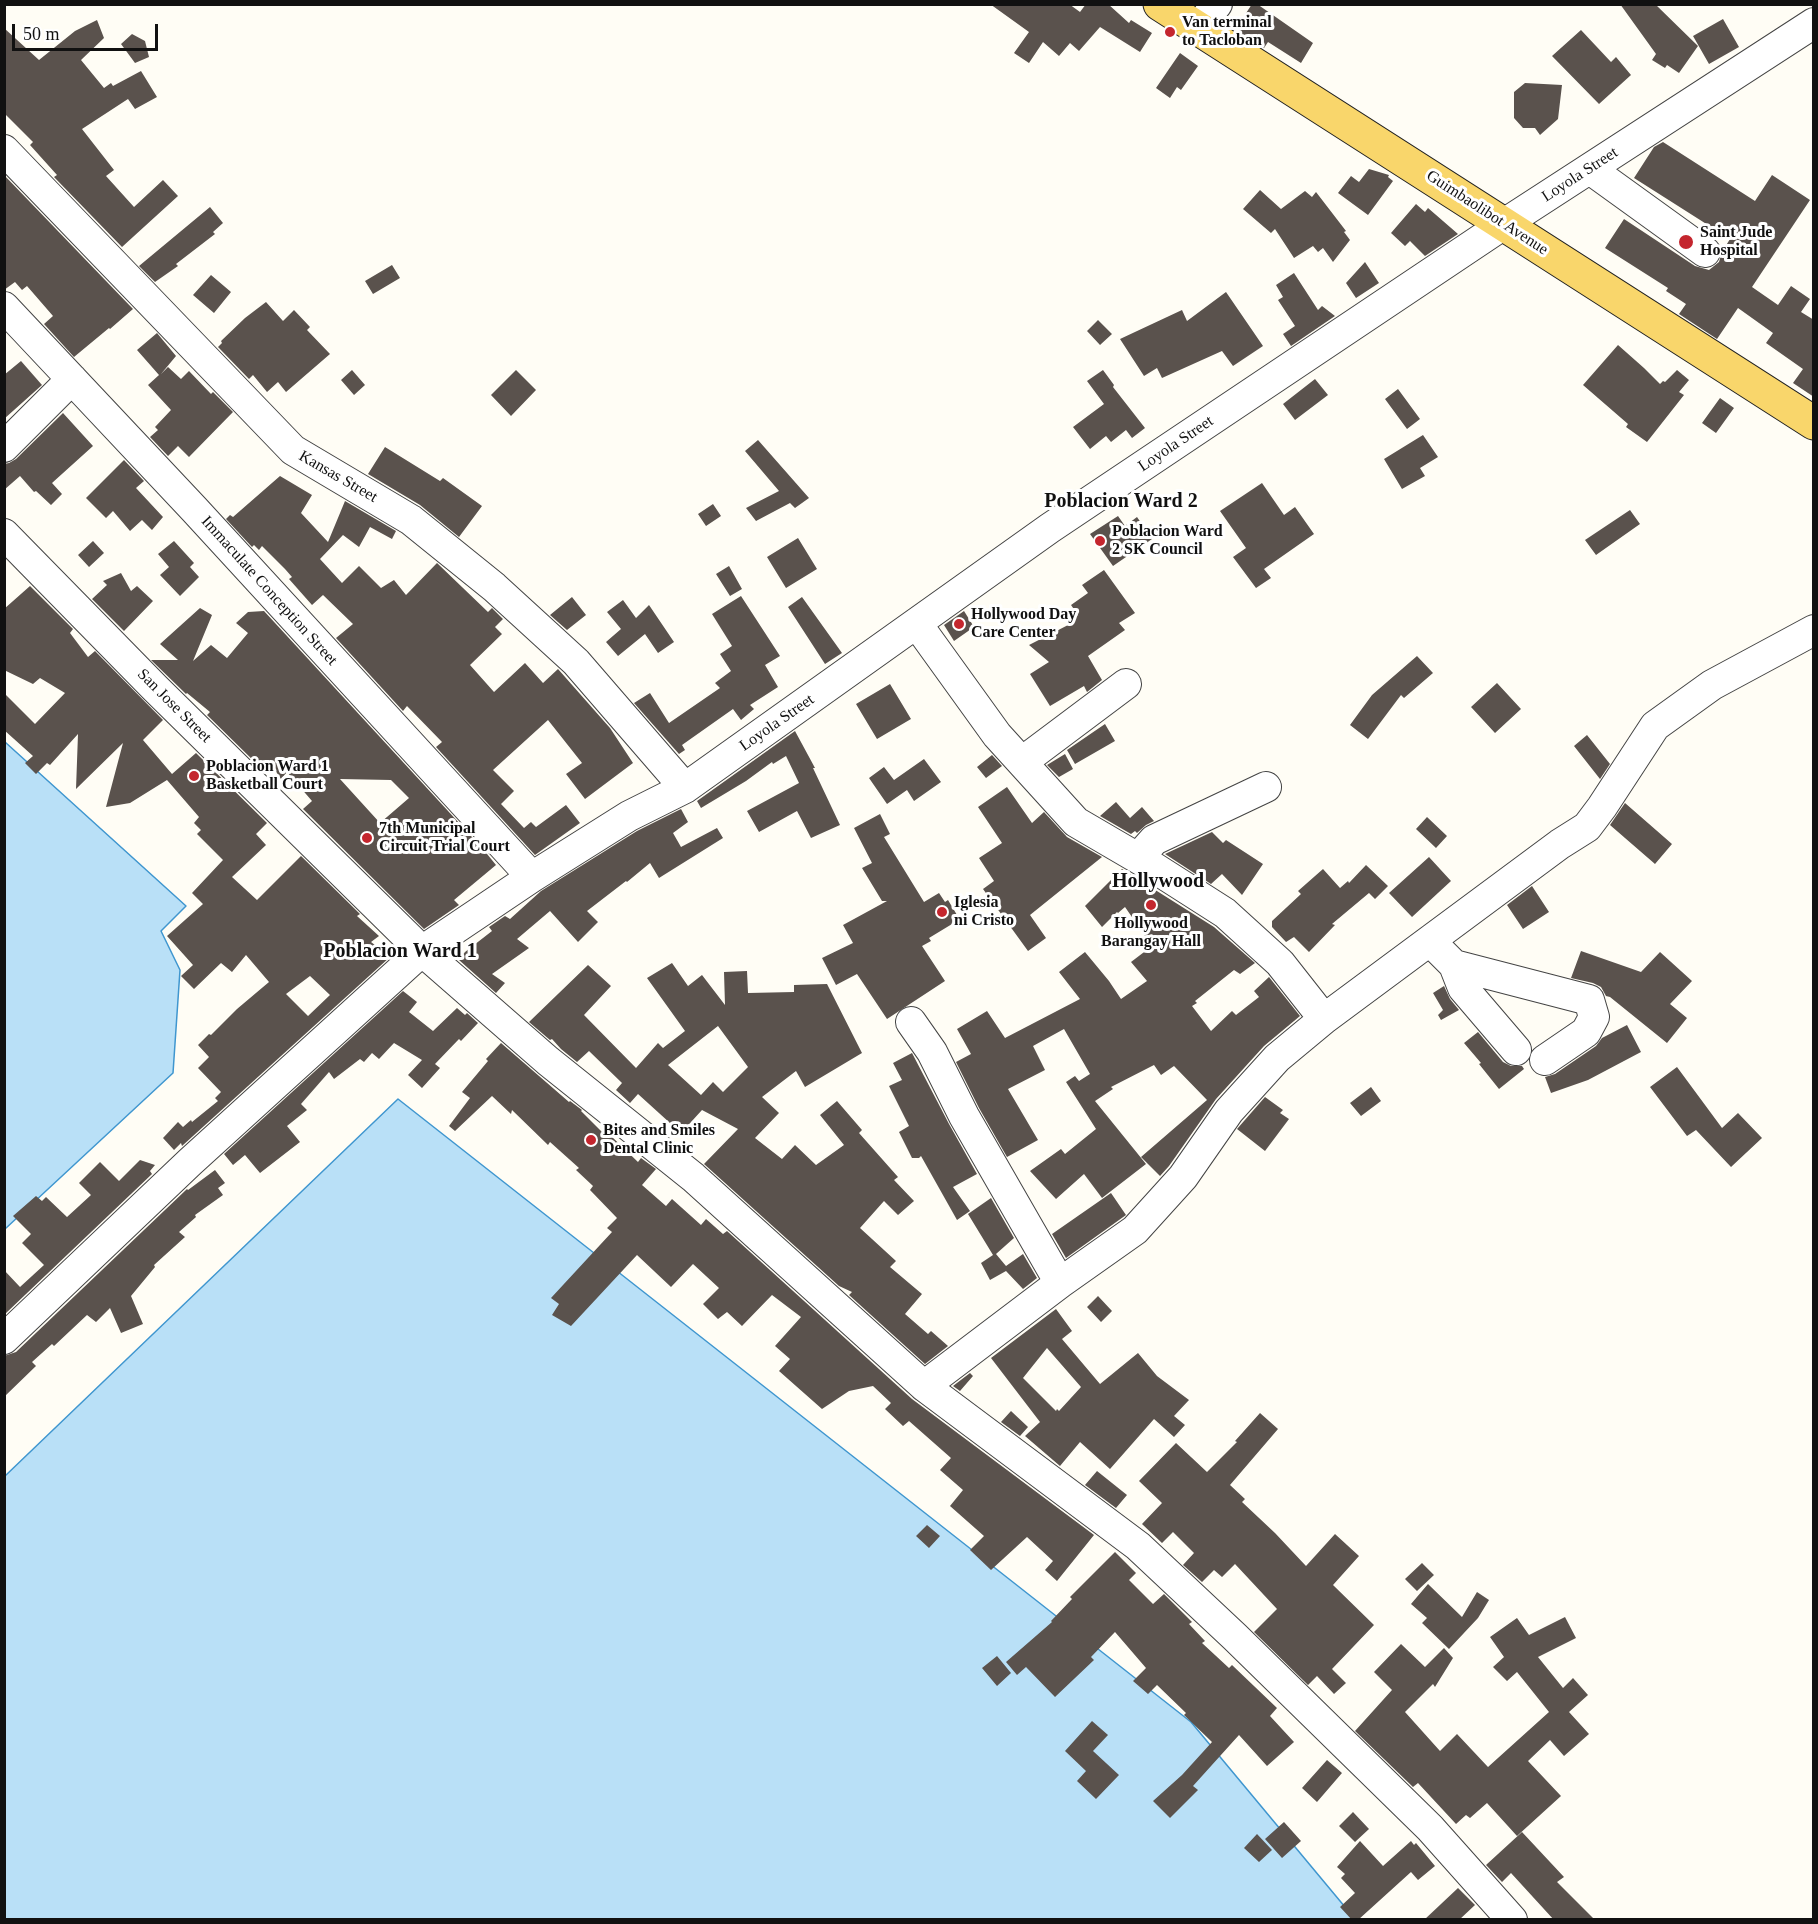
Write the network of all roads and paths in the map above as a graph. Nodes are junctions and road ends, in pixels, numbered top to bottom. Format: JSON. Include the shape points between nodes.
{"nodes":[{"id":1,"x":1160,"y":4,"type":"edge"},
{"id":2,"x":1208,"y":16,"type":"edge"},
{"id":3,"x":1814,"y":23,"type":"edge"},
{"id":4,"x":4,"y":150,"type":"edge"},
{"id":5,"x":1590,"y":169,"type":"junction"},
{"id":6,"x":1504,"y":224,"type":"junction"},
{"id":7,"x":1705,"y":252,"type":"dead end"},
{"id":8,"x":4,"y":307,"type":"edge"},
{"id":9,"x":72,"y":379,"type":"junction"},
{"id":10,"x":1814,"y":423,"type":"edge"},
{"id":11,"x":4,"y":447,"type":"edge"},
{"id":12,"x":4,"y":534,"type":"edge"},
{"id":13,"x":917,"y":624,"type":"junction"},
{"id":14,"x":1814,"y":630,"type":"edge"},
{"id":15,"x":1126,"y":684,"type":"dead end"},
{"id":16,"x":1022,"y":762,"type":"junction"},
{"id":17,"x":1266,"y":787,"type":"dead end"},
{"id":18,"x":685,"y":788,"type":"junction"},
{"id":19,"x":1138,"y":858,"type":"junction"},
{"id":20,"x":532,"y":877,"type":"junction"},
{"id":21,"x":1430,"y":941,"type":"junction"},
{"id":22,"x":422,"y":951,"type":"junction"},
{"id":23,"x":1454,"y":965,"type":"junction"},
{"id":24,"x":1324,"y":1019,"type":"junction"},
{"id":25,"x":911,"y":1022,"type":"dead end"},
{"id":26,"x":1516,"y":1050,"type":"dead end"},
{"id":27,"x":1545,"y":1060,"type":"dead end"},
{"id":28,"x":1060,"y":1283,"type":"junction"},
{"id":29,"x":4,"y":1338,"type":"edge"},
{"id":30,"x":924,"y":1386,"type":"junction"},
{"id":31,"x":1512,"y":1920,"type":"edge"}],
"edges":[{"from":1,"to":2,"type":"main road","name":"Guimbaolibot Avenue"},
{"from":2,"to":6,"type":"main road","name":"Guimbaolibot Avenue"},
{"from":3,"to":5,"type":"street","name":"Loyola Street"},
{"from":4,"to":18,"type":"street","name":"Kansas Street","via":[[293,450],[411,520],[494,587],[576,662]]},
{"from":5,"to":6,"type":"street","name":"Loyola Street"},
{"from":5,"to":7,"type":"street"},
{"from":6,"to":10,"type":"main road","name":"Guimbaolibot Avenue"},
{"from":6,"to":13,"type":"street","name":"Loyola Street","via":[[1050,528]]},
{"from":8,"to":9,"type":"street","name":"Immaculate Conception Street"},
{"from":9,"to":11,"type":"street"},
{"from":9,"to":20,"type":"street","name":"Immaculate Conception Street"},
{"from":12,"to":22,"type":"street","name":"San Jose Street"},
{"from":13,"to":16,"type":"street","via":[[997,735]]},
{"from":13,"to":18,"type":"street","name":"Loyola Street"},
{"from":14,"to":21,"type":"street","via":[[1712,685],[1655,726],[1587,827]]},
{"from":15,"to":16,"type":"street"},
{"from":16,"to":19,"type":"street","via":[[1076,822]]},
{"from":17,"to":19,"type":"street","via":[[1154,840]]},
{"from":18,"to":20,"type":"street","name":"Loyola Street","via":[[629,816]]},
{"from":19,"to":24,"type":"street","via":[[1225,913],[1280,963]]},
{"from":20,"to":22,"type":"street","name":"Loyola Street"},
{"from":21,"to":23,"type":"street"},
{"from":21,"to":24,"type":"street"},
{"from":22,"to":29,"type":"street","name":"Loyola Street"},
{"from":22,"to":30,"type":"street","name":"San Jose Street","via":[[548,1060],[693,1177]]},
{"from":23,"to":26,"type":"street","via":[[1462,988]]},
{"from":23,"to":27,"type":"street","via":[[1589,1000],[1594,1017],[1586,1032]]},
{"from":24,"to":28,"type":"street","via":[[1277,1058],[1237,1102],[1183,1177],[1135,1230]]},
{"from":25,"to":28,"type":"street","via":[[932,1052],[964,1116]]},
{"from":28,"to":30,"type":"street"},
{"from":30,"to":31,"type":"street","name":"San Jose Street","via":[[1138,1546],[1430,1828]]}]}
